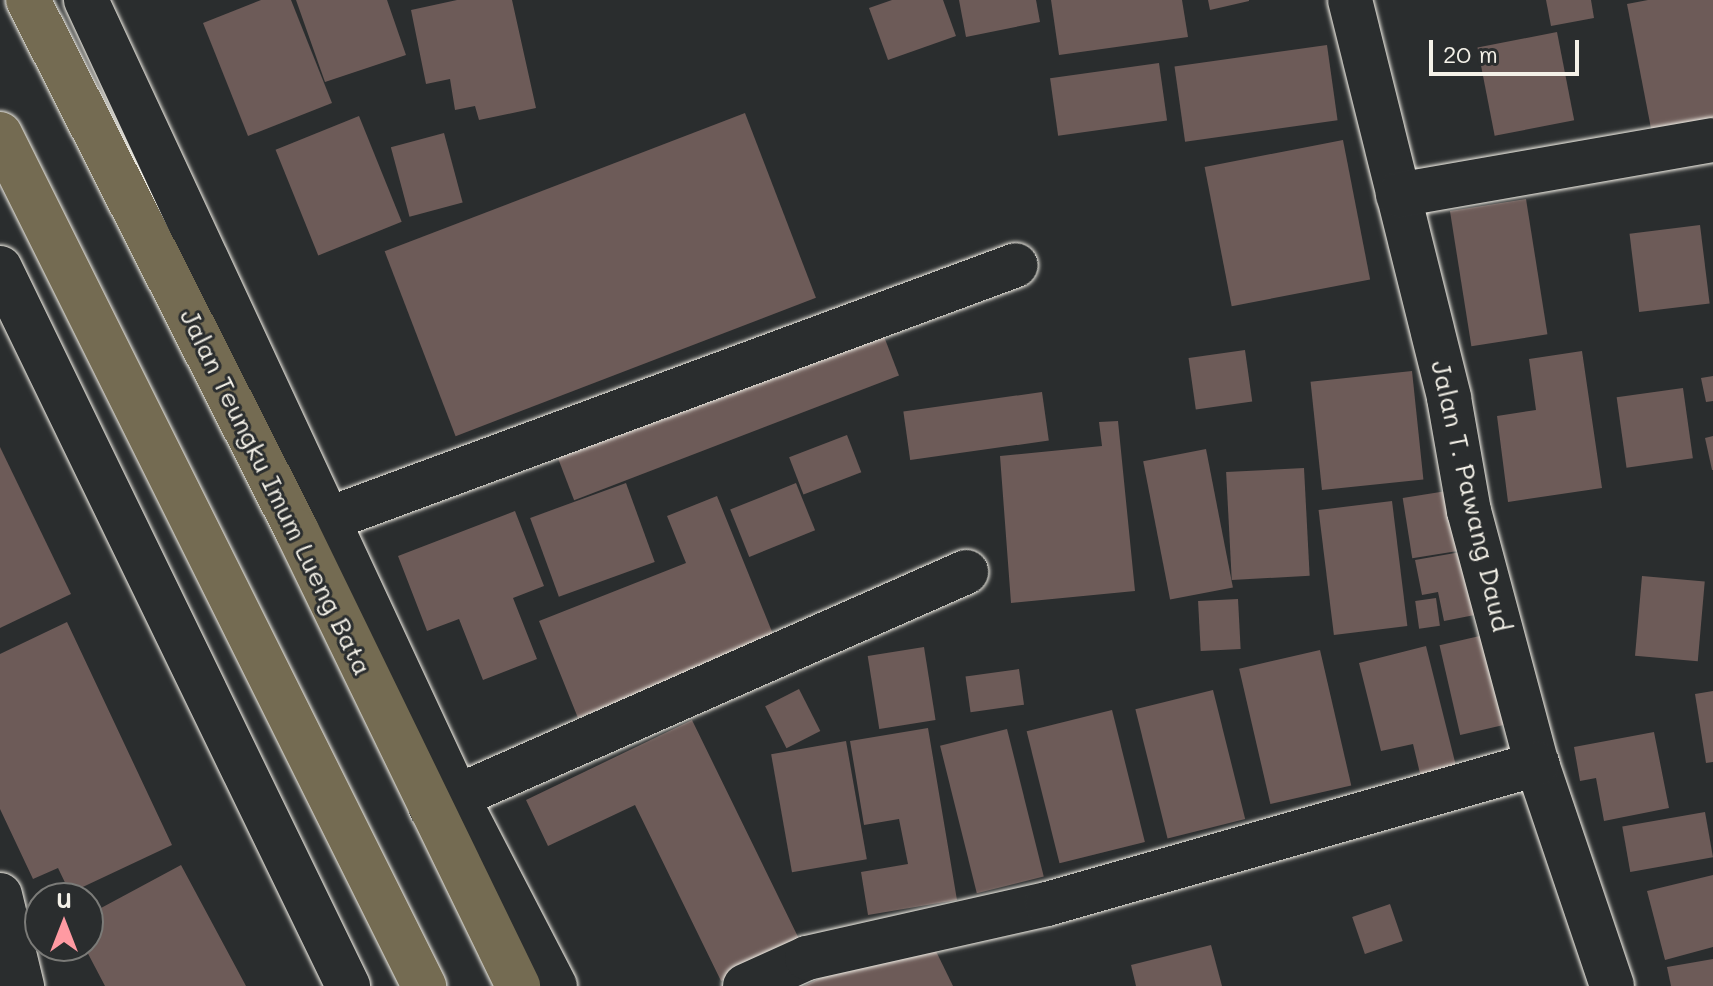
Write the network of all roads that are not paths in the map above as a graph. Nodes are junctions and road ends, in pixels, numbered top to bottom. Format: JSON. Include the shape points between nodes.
{"nodes":[{"id":1,"x":28,"y":0,"type":"edge"},
{"id":2,"x":86,"y":0,"type":"edge"},
{"id":3,"x":1350,"y":0,"type":"edge"},
{"id":4,"x":1713,"y":140,"type":"edge"},
{"id":5,"x":5,"y":156,"type":"edge"},
{"id":6,"x":1398,"y":195,"type":"junction"},
{"id":7,"x":1016,"y":265,"type":"dead end"},
{"id":8,"x":0,"y":268,"type":"edge"},
{"id":9,"x":312,"y":526,"type":"junction"},
{"id":10,"x":966,"y":572,"type":"dead end"},
{"id":11,"x":1537,"y":764,"type":"junction"},
{"id":12,"x":444,"y":802,"type":"junction"},
{"id":13,"x":0,"y":895,"type":"edge"},
{"id":14,"x":22,"y":986,"type":"edge"},
{"id":15,"x":348,"y":986,"type":"edge"},
{"id":16,"x":424,"y":986,"type":"edge"},
{"id":17,"x":518,"y":986,"type":"edge"},
{"id":18,"x":555,"y":986,"type":"edge"},
{"id":19,"x":745,"y":986,"type":"edge"},
{"id":20,"x":1612,"y":986,"type":"edge"}],
"edges":[{"from":1,"to":9,"type":"highway","name":"Jalan Teungku Imum Lueng Bata"},
{"from":2,"to":9,"type":"street"},
{"from":3,"to":6,"type":"street","name":"Jalan T. Pawang Daud"},
{"from":4,"to":6,"type":"street"},
{"from":5,"to":16,"type":"highway"},
{"from":6,"to":11,"type":"street","name":"Jalan T. Pawang Daud","via":[[1449,398],[1469,511]]},
{"from":7,"to":9,"type":"street"},
{"from":8,"to":15,"type":"street"},
{"from":9,"to":12,"type":"highway","name":"Jalan Teungku Imum Lueng Bata"},
{"from":10,"to":12,"type":"street"},
{"from":11,"to":19,"type":"street","via":[[1047,904],[807,958]]},
{"from":11,"to":20,"type":"street","name":"Jalan T. Pawang Daud"},
{"from":12,"to":17,"type":"highway","name":"Jalan Teungku Imum Lueng Bata"},
{"from":12,"to":18,"type":"street"},
{"from":13,"to":14,"type":"street"}]}
